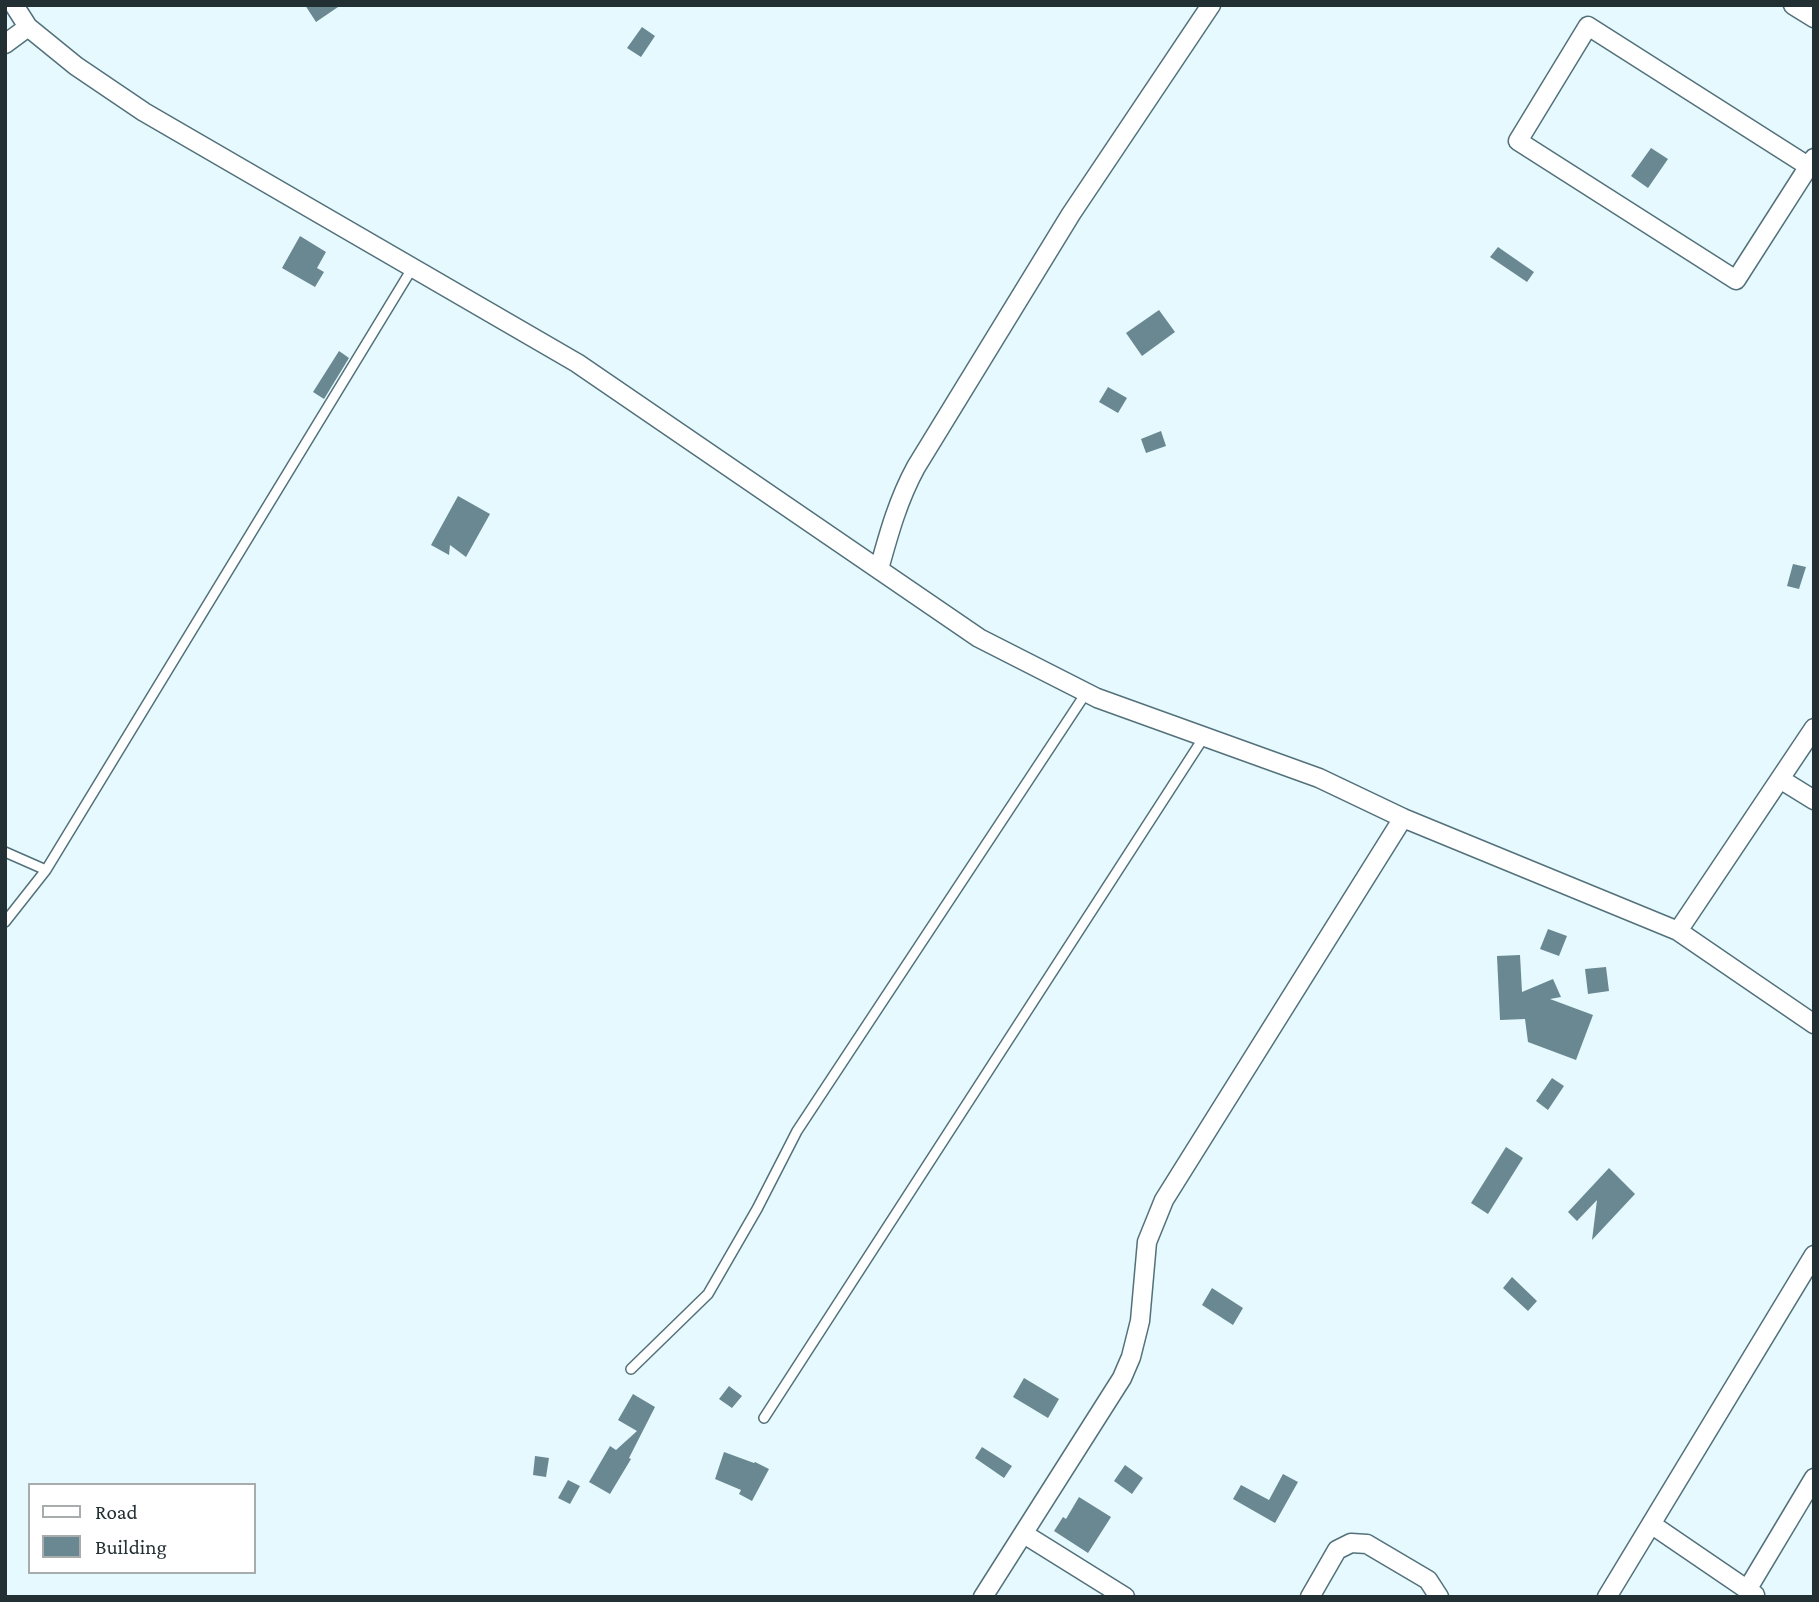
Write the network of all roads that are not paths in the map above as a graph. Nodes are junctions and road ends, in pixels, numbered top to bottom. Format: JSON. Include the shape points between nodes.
{"nodes":[{"id":1,"x":14,"y":5,"type":"edge"},
{"id":2,"x":1211,"y":5,"type":"edge"},
{"id":3,"x":1793,"y":5,"type":"edge"},
{"id":4,"x":1814,"y":18,"type":"edge"},
{"id":5,"x":28,"y":27,"type":"junction"},
{"id":6,"x":5,"y":44,"type":"edge"},
{"id":7,"x":1811,"y":162,"type":"edge"},
{"id":8,"x":413,"y":267,"type":"junction"},
{"id":9,"x":879,"y":569,"type":"junction"},
{"id":10,"x":1086,"y":693,"type":"junction"},
{"id":11,"x":1814,"y":728,"type":"edge"},
{"id":12,"x":1204,"y":737,"type":"junction"},
{"id":13,"x":1780,"y":779,"type":"junction"},
{"id":14,"x":1814,"y":800,"type":"edge"},
{"id":15,"x":1403,"y":818,"type":"junction"},
{"id":16,"x":5,"y":852,"type":"edge"},
{"id":17,"x":46,"y":870,"type":"junction"},
{"id":18,"x":5,"y":922,"type":"edge"},
{"id":19,"x":1678,"y":931,"type":"junction"},
{"id":20,"x":1814,"y":1024,"type":"edge"},
{"id":21,"x":1814,"y":1255,"type":"edge"},
{"id":22,"x":631,"y":1369,"type":"dead end"},
{"id":23,"x":764,"y":1418,"type":"dead end"},
{"id":24,"x":1814,"y":1478,"type":"edge"},
{"id":25,"x":1651,"y":1524,"type":"junction"},
{"id":26,"x":1024,"y":1534,"type":"junction"},
{"id":27,"x":1752,"y":1593,"type":"edge"},
{"id":28,"x":983,"y":1597,"type":"edge"},
{"id":29,"x":1125,"y":1597,"type":"edge"},
{"id":30,"x":1310,"y":1597,"type":"edge"},
{"id":31,"x":1439,"y":1597,"type":"edge"},
{"id":32,"x":1607,"y":1597,"type":"edge"}],
"edges":[{"from":1,"to":5,"type":"street"},
{"from":2,"to":9,"type":"street","via":[[1071,214],[916,467],[892,519]]},
{"from":3,"to":4,"type":"street"},
{"from":5,"to":6,"type":"street"},
{"from":5,"to":8,"type":"street","via":[[144,112]]},
{"from":7,"to":7,"type":"street","via":[[1737,280],[1518,141],[1588,26]]},
{"from":8,"to":9,"type":"street","via":[[577,363]]},
{"from":8,"to":17,"type":"lane"},
{"from":9,"to":10,"type":"street","via":[[979,638]]},
{"from":10,"to":12,"type":"street"},
{"from":10,"to":22,"type":"lane","via":[[797,1131],[708,1294]]},
{"from":11,"to":13,"type":"street"},
{"from":12,"to":15,"type":"street","via":[[1319,778]]},
{"from":12,"to":23,"type":"lane"},
{"from":13,"to":14,"type":"street"},
{"from":13,"to":19,"type":"street"},
{"from":15,"to":19,"type":"street"},
{"from":15,"to":26,"type":"street","via":[[1164,1200],[1147,1242],[1140,1321],[1131,1357]]},
{"from":16,"to":17,"type":"lane"},
{"from":17,"to":18,"type":"lane"},
{"from":19,"to":20,"type":"street"},
{"from":21,"to":25,"type":"street"},
{"from":24,"to":27,"type":"street"},
{"from":25,"to":27,"type":"street"},
{"from":25,"to":32,"type":"street"},
{"from":26,"to":28,"type":"street"},
{"from":26,"to":29,"type":"street"},
{"from":30,"to":31,"type":"street","via":[[1337,1550],[1351,1543],[1367,1544],[1428,1580]]}]}
